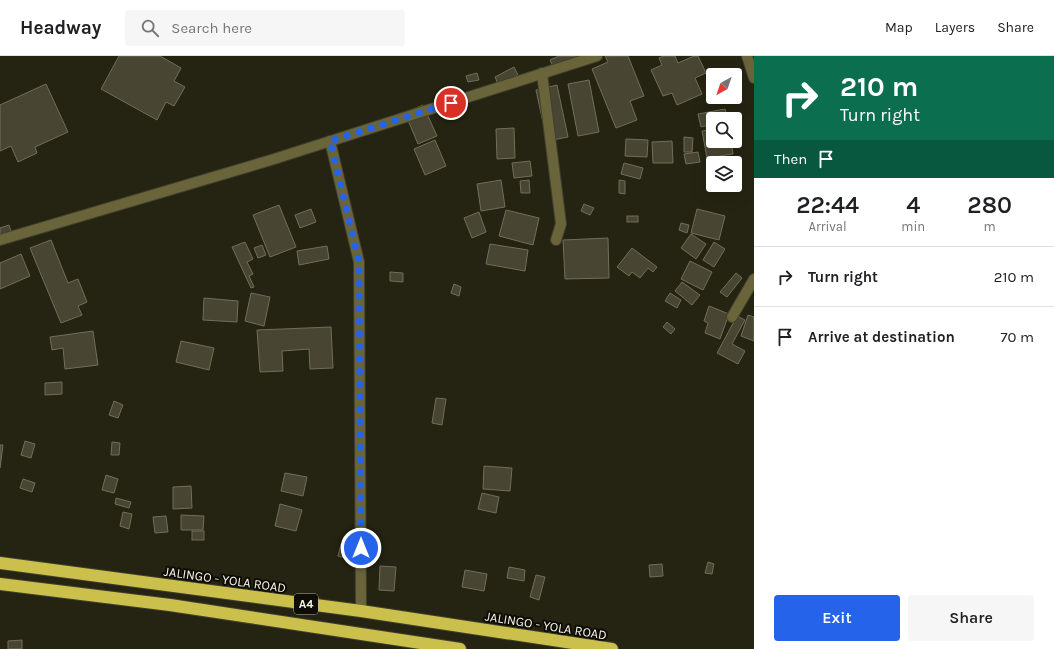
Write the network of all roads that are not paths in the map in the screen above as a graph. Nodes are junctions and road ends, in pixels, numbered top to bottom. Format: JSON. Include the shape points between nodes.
{"nodes":[{"id":1,"x":597,"y":56,"type":"edge"},
{"id":2,"x":747,"y":56,"type":"edge"},
{"id":3,"x":542,"y":74,"type":"junction"},
{"id":4,"x":754,"y":78,"type":"edge"},
{"id":5,"x":330,"y":141,"type":"junction"},
{"id":6,"x":0,"y":240,"type":"edge"},
{"id":7,"x":556,"y":240,"type":"dead end"},
{"id":8,"x":754,"y":279,"type":"edge"},
{"id":9,"x":732,"y":317,"type":"dead end"},
{"id":10,"x":0,"y":563,"type":"edge"},
{"id":11,"x":0,"y":584,"type":"edge"},
{"id":12,"x":361,"y":611,"type":"junction"},
{"id":13,"x":460,"y":649,"type":"edge"},
{"id":14,"x":612,"y":649,"type":"edge"}],
"edges":[{"from":1,"to":3,"type":"street"},
{"from":2,"to":4,"type":"street"},
{"from":3,"to":5,"type":"street"},
{"from":3,"to":7,"type":"street","via":[[561,224]]},
{"from":5,"to":6,"type":"street"},
{"from":5,"to":12,"type":"street","via":[[359,262]]},
{"from":8,"to":9,"type":"street"},
{"from":10,"to":12,"type":"highway","name":"JALINGO - YOLA ROAD","number":"A4"},
{"from":11,"to":13,"type":"highway","number":"A4","via":[[170,605]]},
{"from":12,"to":14,"type":"highway","name":"JALINGO - YOLA ROAD","number":"A4"}]}
